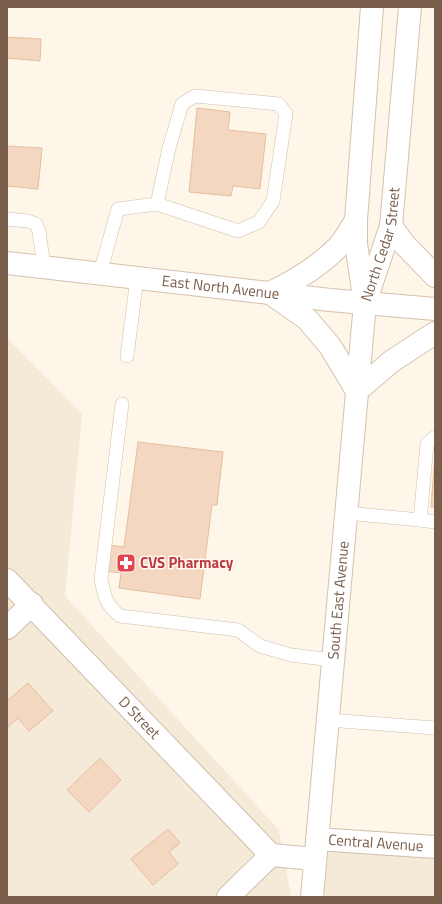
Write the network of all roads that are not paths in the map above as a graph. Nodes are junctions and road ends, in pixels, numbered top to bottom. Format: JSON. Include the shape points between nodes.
{"nodes":[{"id":1,"x":372,"y":7,"type":"edge"},
{"id":2,"x":410,"y":7,"type":"edge"},
{"id":3,"x":157,"y":204,"type":"junction"},
{"id":4,"x":7,"y":219,"type":"edge"},
{"id":5,"x":356,"y":220,"type":"junction"},
{"id":6,"x":391,"y":226,"type":"junction"},
{"id":7,"x":7,"y":263,"type":"edge"},
{"id":8,"x":44,"y":267,"type":"junction"},
{"id":9,"x":100,"y":274,"type":"junction"},
{"id":10,"x":435,"y":276,"type":"edge"},
{"id":11,"x":137,"y":278,"type":"junction"},
{"id":12,"x":270,"y":293,"type":"junction"},
{"id":13,"x":365,"y":303,"type":"junction"},
{"id":14,"x":435,"y":309,"type":"edge"},
{"id":15,"x":435,"y":333,"type":"edge"},
{"id":16,"x":127,"y":356,"type":"dead end"},
{"id":17,"x":357,"y":391,"type":"junction"},
{"id":18,"x":122,"y":404,"type":"dead end"},
{"id":19,"x":435,"y":438,"type":"edge"},
{"id":20,"x":346,"y":513,"type":"junction"},
{"id":21,"x":420,"y":520,"type":"junction"},
{"id":22,"x":435,"y":522,"type":"edge"},
{"id":23,"x":7,"y":580,"type":"edge"},
{"id":24,"x":32,"y":604,"type":"junction"},
{"id":25,"x":7,"y":628,"type":"edge"},
{"id":26,"x":333,"y":660,"type":"junction"},
{"id":27,"x":328,"y":720,"type":"junction"},
{"id":28,"x":435,"y":728,"type":"edge"},
{"id":29,"x":435,"y":847,"type":"edge"},
{"id":30,"x":316,"y":849,"type":"junction"},
{"id":31,"x":271,"y":855,"type":"junction"},
{"id":32,"x":228,"y":897,"type":"edge"},
{"id":33,"x":312,"y":897,"type":"edge"}],
"edges":[{"from":1,"to":5,"type":"main road","name":"North Cedar Street"},
{"from":2,"to":6,"type":"main road","name":"North Cedar Street"},
{"from":3,"to":3,"type":"lane","via":[[182,104],[195,96],[278,104],[286,114],[273,201],[259,222],[238,231]]},
{"from":3,"to":9,"type":"lane","via":[[118,209]]},
{"from":4,"to":8,"type":"lane","via":[[36,224]]},
{"from":5,"to":12,"type":"main road","via":[[340,245],[325,259],[295,280]]},
{"from":5,"to":13,"type":"main road","name":"North Cedar Street","via":[[356,244]]},
{"from":6,"to":10,"type":"main road","via":[[404,244]]},
{"from":6,"to":13,"type":"main road","name":"North Cedar Street"},
{"from":7,"to":8,"type":"main road","name":"East North Avenue"},
{"from":8,"to":9,"type":"main road","name":"East North Avenue"},
{"from":9,"to":11,"type":"main road","name":"East North Avenue"},
{"from":11,"to":12,"type":"main road","name":"East North Avenue"},
{"from":11,"to":16,"type":"lane"},
{"from":12,"to":13,"type":"main road","name":"East North Avenue"},
{"from":12,"to":17,"type":"main road","via":[[307,319],[330,346]]},
{"from":13,"to":14,"type":"main road","name":"East North Avenue"},
{"from":13,"to":17,"type":"main road","name":"South East Avenue"},
{"from":15,"to":17,"type":"main road","via":[[392,361]]},
{"from":17,"to":20,"type":"main road","name":"South East Avenue"},
{"from":18,"to":26,"type":"lane","via":[[101,578],[105,599],[111,609],[120,616],[238,630],[260,646],[291,655]]},
{"from":19,"to":21,"type":"lane","via":[[427,444]]},
{"from":20,"to":21,"type":"lane"},
{"from":20,"to":26,"type":"main road","name":"South East Avenue"},
{"from":21,"to":22,"type":"lane"},
{"from":23,"to":24,"type":"main road","name":"D Street"},
{"from":24,"to":25,"type":"main road"},
{"from":24,"to":31,"type":"main road","name":"D Street"},
{"from":26,"to":27,"type":"main road","name":"South East Avenue"},
{"from":27,"to":28,"type":"lane"},
{"from":27,"to":30,"type":"main road","name":"South East Avenue"},
{"from":29,"to":30,"type":"main road","name":"Central Avenue"},
{"from":30,"to":31,"type":"main road","name":"Central Avenue"},
{"from":30,"to":33,"type":"main road","name":"South East Avenue"},
{"from":31,"to":32,"type":"main road"}]}
